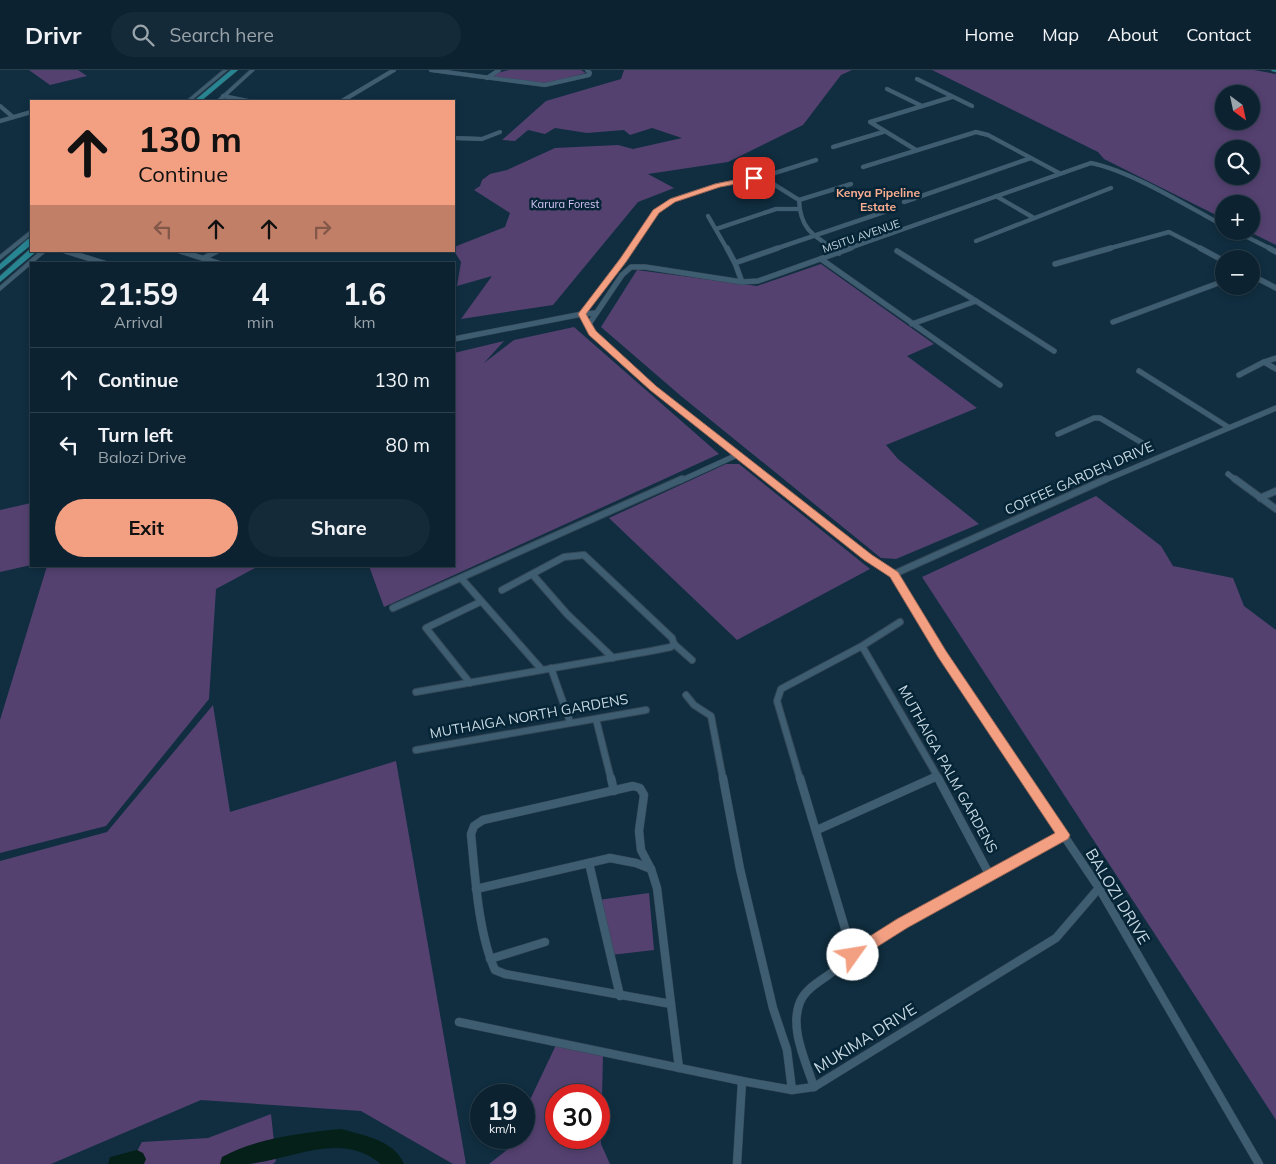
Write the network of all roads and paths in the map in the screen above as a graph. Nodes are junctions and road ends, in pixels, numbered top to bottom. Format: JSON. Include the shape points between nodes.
{"nodes":[{"id":1,"x":226,"y":70,"type":"edge"},
{"id":2,"x":235,"y":70,"type":"edge"},
{"id":3,"x":243,"y":70,"type":"edge"},
{"id":4,"x":253,"y":70,"type":"edge"},
{"id":5,"x":394,"y":70,"type":"edge"},
{"id":6,"x":430,"y":70,"type":"edge"},
{"id":7,"x":499,"y":70,"type":"edge"},
{"id":8,"x":588,"y":70,"type":"edge"},
{"id":9,"x":487,"y":78,"type":"junction"},
{"id":10,"x":917,"y":79,"type":"dead end"},
{"id":11,"x":887,"y":89,"type":"dead end"},
{"id":12,"x":223,"y":96,"type":"junction"},
{"id":13,"x":952,"y":97,"type":"junction"},
{"id":14,"x":189,"y":100,"type":"edge"},
{"id":15,"x":198,"y":100,"type":"edge"},
{"id":16,"x":208,"y":100,"type":"edge"},
{"id":17,"x":219,"y":100,"type":"edge"},
{"id":18,"x":243,"y":100,"type":"edge"},
{"id":19,"x":344,"y":100,"type":"edge"},
{"id":20,"x":0,"y":106,"type":"edge"},
{"id":21,"x":922,"y":106,"type":"junction"},
{"id":22,"x":972,"y":106,"type":"dead end"},
{"id":23,"x":30,"y":112,"type":"edge"},
{"id":24,"x":13,"y":117,"type":"junction"},
{"id":25,"x":0,"y":121,"type":"edge"},
{"id":26,"x":500,"y":132,"type":"dead end"},
{"id":27,"x":883,"y":132,"type":"junction"},
{"id":28,"x":455,"y":138,"type":"edge"},
{"id":29,"x":834,"y":147,"type":"dead end"},
{"id":30,"x":916,"y":150,"type":"junction"},
{"id":31,"x":1032,"y":158,"type":"junction"},
{"id":32,"x":816,"y":160,"type":"dead end"},
{"id":33,"x":863,"y":167,"type":"dead end"},
{"id":34,"x":1059,"y":173,"type":"junction"},
{"id":35,"x":762,"y":177,"type":"junction"},
{"id":36,"x":851,"y":184,"type":"dead end"},
{"id":37,"x":1111,"y":188,"type":"dead end"},
{"id":38,"x":996,"y":196,"type":"junction"},
{"id":39,"x":799,"y":200,"type":"junction"},
{"id":40,"x":904,"y":202,"type":"dead end"},
{"id":41,"x":798,"y":209,"type":"junction"},
{"id":42,"x":884,"y":212,"type":"dead end"},
{"id":43,"x":708,"y":216,"type":"dead end"},
{"id":44,"x":1034,"y":218,"type":"junction"},
{"id":45,"x":1215,"y":222,"type":"edge"},
{"id":46,"x":716,"y":229,"type":"junction"},
{"id":47,"x":30,"y":233,"type":"edge"},
{"id":48,"x":814,"y":235,"type":"junction"},
{"id":49,"x":1253,"y":240,"type":"edge"},
{"id":50,"x":976,"y":241,"type":"dead end"},
{"id":51,"x":30,"y":242,"type":"edge"},
{"id":52,"x":897,"y":251,"type":"dead end"},
{"id":53,"x":32,"y":252,"type":"edge"},
{"id":54,"x":43,"y":252,"type":"edge"},
{"id":55,"x":68,"y":252,"type":"edge"},
{"id":56,"x":183,"y":252,"type":"edge"},
{"id":57,"x":215,"y":252,"type":"edge"},
{"id":58,"x":1276,"y":252,"type":"edge"},
{"id":59,"x":839,"y":253,"type":"junction"},
{"id":60,"x":1215,"y":256,"type":"edge"},
{"id":61,"x":0,"y":258,"type":"edge"},
{"id":62,"x":204,"y":258,"type":"junction"},
{"id":63,"x":821,"y":259,"type":"junction"},
{"id":64,"x":31,"y":262,"type":"edge"},
{"id":65,"x":101,"y":262,"type":"edge"},
{"id":66,"x":215,"y":262,"type":"edge"},
{"id":67,"x":30,"y":263,"type":"edge"},
{"id":68,"x":735,"y":263,"type":"junction"},
{"id":69,"x":1055,"y":264,"type":"dead end"},
{"id":70,"x":0,"y":268,"type":"edge"},
{"id":71,"x":0,"y":280,"type":"edge"},
{"id":72,"x":1260,"y":280,"type":"edge"},
{"id":73,"x":742,"y":282,"type":"junction"},
{"id":74,"x":1215,"y":284,"type":"edge"},
{"id":75,"x":1276,"y":288,"type":"edge"},
{"id":76,"x":0,"y":289,"type":"edge"},
{"id":77,"x":976,"y":301,"type":"junction"},
{"id":78,"x":596,"y":313,"type":"junction"},
{"id":79,"x":582,"y":314,"type":"junction"},
{"id":80,"x":1113,"y":322,"type":"dead end"},
{"id":81,"x":589,"y":324,"type":"junction"},
{"id":82,"x":912,"y":324,"type":"junction"},
{"id":83,"x":455,"y":339,"type":"edge"},
{"id":84,"x":1054,"y":351,"type":"dead end"},
{"id":85,"x":1276,"y":358,"type":"edge"},
{"id":86,"x":1264,"y":362,"type":"junction"},
{"id":87,"x":1276,"y":369,"type":"edge"},
{"id":88,"x":1140,"y":372,"type":"dead end"},
{"id":89,"x":1239,"y":374,"type":"dead end"},
{"id":90,"x":1000,"y":385,"type":"dead end"},
{"id":91,"x":1276,"y":408,"type":"edge"},
{"id":92,"x":1228,"y":427,"type":"junction"},
{"id":93,"x":1058,"y":434,"type":"dead end"},
{"id":94,"x":1144,"y":444,"type":"dead end"},
{"id":95,"x":737,"y":455,"type":"junction"},
{"id":96,"x":1228,"y":474,"type":"dead end"},
{"id":97,"x":1276,"y":491,"type":"edge"},
{"id":98,"x":1260,"y":498,"type":"junction"},
{"id":99,"x":1276,"y":509,"type":"edge"},
{"id":100,"x":894,"y":574,"type":"junction"},
{"id":101,"x":533,"y":575,"type":"junction"},
{"id":102,"x":461,"y":578,"type":"junction"},
{"id":103,"x":502,"y":590,"type":"dead end"},
{"id":104,"x":480,"y":602,"type":"junction"},
{"id":105,"x":393,"y":608,"type":"dead end"},
{"id":106,"x":900,"y":622,"type":"dead end"},
{"id":107,"x":674,"y":644,"type":"junction"},
{"id":108,"x":862,"y":646,"type":"junction"},
{"id":109,"x":612,"y":658,"type":"junction"},
{"id":110,"x":692,"y":660,"type":"dead end"},
{"id":111,"x":551,"y":668,"type":"junction"},
{"id":112,"x":542,"y":670,"type":"junction"},
{"id":113,"x":470,"y":683,"type":"junction"},
{"id":114,"x":416,"y":692,"type":"dead end"},
{"id":115,"x":686,"y":695,"type":"dead end"},
{"id":116,"x":646,"y":710,"type":"dead end"},
{"id":117,"x":596,"y":719,"type":"junction"},
{"id":118,"x":570,"y":722,"type":"junction"},
{"id":119,"x":416,"y":750,"type":"dead end"},
{"id":120,"x":937,"y":776,"type":"junction"},
{"id":121,"x":614,"y":791,"type":"junction"},
{"id":122,"x":817,"y":830,"type":"junction"},
{"id":123,"x":1063,"y":835,"type":"junction"},
{"id":124,"x":589,"y":863,"type":"junction"},
{"id":125,"x":651,"y":869,"type":"junction"},
{"id":126,"x":987,"y":875,"type":"junction"},
{"id":127,"x":1099,"y":888,"type":"junction"},
{"id":128,"x":476,"y":889,"type":"junction"},
{"id":129,"x":545,"y":942,"type":"dead end"},
{"id":130,"x":853,"y":955,"type":"junction"},
{"id":131,"x":490,"y":959,"type":"junction"},
{"id":132,"x":620,"y":996,"type":"junction"},
{"id":133,"x":672,"y":1004,"type":"junction"},
{"id":134,"x":459,"y":1022,"type":"dead end"},
{"id":135,"x":679,"y":1068,"type":"junction"},
{"id":136,"x":742,"y":1081,"type":"junction"},
{"id":137,"x":814,"y":1086,"type":"junction"},
{"id":138,"x":792,"y":1090,"type":"junction"},
{"id":139,"x":737,"y":1164,"type":"edge"},
{"id":140,"x":1259,"y":1164,"type":"edge"}],
"edges":[{"from":1,"to":14,"type":"main road"},
{"from":2,"to":15,"type":"highway"},
{"from":3,"to":16,"type":"highway"},
{"from":4,"to":12,"type":"main road"},
{"from":5,"to":19,"type":"street"},
{"from":6,"to":9,"type":"street"},
{"from":7,"to":9,"type":"street"},
{"from":8,"to":9,"type":"street","via":[[588,75],[545,86]]},
{"from":10,"to":13,"type":"street"},
{"from":11,"to":21,"type":"street"},
{"from":12,"to":17,"type":"main road"},
{"from":12,"to":18,"type":"street"},
{"from":13,"to":21,"type":"street"},
{"from":13,"to":22,"type":"street"},
{"from":20,"to":24,"type":"street"},
{"from":21,"to":27,"type":"street","via":[[870,122]]},
{"from":23,"to":24,"type":"street"},
{"from":24,"to":25,"type":"street"},
{"from":26,"to":28,"type":"street","via":[[482,139]]},
{"from":27,"to":29,"type":"street"},
{"from":27,"to":30,"type":"street"},
{"from":30,"to":31,"type":"street","via":[[976,132]]},
{"from":30,"to":33,"type":"street"},
{"from":31,"to":34,"type":"street"},
{"from":31,"to":40,"type":"street"},
{"from":32,"to":35,"type":"street"},
{"from":34,"to":38,"type":"street","name":"MSITU AVENUE"},
{"from":34,"to":45,"type":"street","name":"MSITU AVENUE","via":[[1091,163],[1101,165]]},
{"from":35,"to":39,"type":"street"},
{"from":35,"to":79,"type":"street","via":[[737,180],[672,200],[656,212]]},
{"from":36,"to":39,"type":"street"},
{"from":37,"to":44,"type":"street"},
{"from":38,"to":44,"type":"street"},
{"from":38,"to":59,"type":"street","name":"MSITU AVENUE"},
{"from":39,"to":41,"type":"street"},
{"from":41,"to":46,"type":"street","via":[[776,209]]},
{"from":41,"to":48,"type":"street","via":[[805,228]]},
{"from":42,"to":48,"type":"street"},
{"from":43,"to":46,"type":"street"},
{"from":44,"to":50,"type":"street"},
{"from":46,"to":68,"type":"street"},
{"from":47,"to":61,"type":"main road"},
{"from":48,"to":59,"type":"street"},
{"from":48,"to":68,"type":"street"},
{"from":49,"to":58,"type":"street"},
{"from":51,"to":70,"type":"highway"},
{"from":52,"to":77,"type":"street"},
{"from":53,"to":71,"type":"highway"},
{"from":54,"to":64,"type":"main road"},
{"from":55,"to":65,"type":"street"},
{"from":56,"to":62,"type":"street"},
{"from":57,"to":62,"type":"street"},
{"from":59,"to":63,"type":"street","name":"MSITU AVENUE"},
{"from":60,"to":69,"type":"street","via":[[1169,232]]},
{"from":62,"to":66,"type":"street"},
{"from":63,"to":73,"type":"street","name":"MSITU AVENUE","via":[[763,280]]},
{"from":63,"to":82,"type":"street"},
{"from":67,"to":76,"type":"main road"},
{"from":68,"to":73,"type":"street"},
{"from":72,"to":75,"type":"street"},
{"from":73,"to":78,"type":"street","name":"MSITU AVENUE","via":[[632,267],[622,275]]},
{"from":74,"to":80,"type":"street"},
{"from":77,"to":82,"type":"street"},
{"from":77,"to":84,"type":"street"},
{"from":78,"to":79,"type":"street"},
{"from":78,"to":81,"type":"street"},
{"from":79,"to":81,"type":"street"},
{"from":79,"to":83,"type":"street"},
{"from":81,"to":95,"type":"street","via":[[592,333],[647,382]]},
{"from":82,"to":90,"type":"street"},
{"from":85,"to":86,"type":"street"},
{"from":86,"to":87,"type":"street"},
{"from":86,"to":89,"type":"street"},
{"from":88,"to":92,"type":"street"},
{"from":91,"to":92,"type":"street","name":"COFFEE GARDEN DRIVE"},
{"from":92,"to":100,"type":"street","name":"COFFEE GARDEN DRIVE"},
{"from":93,"to":94,"type":"street","via":[[1100,418]]},
{"from":95,"to":100,"type":"street"},
{"from":95,"to":102,"type":"street"},
{"from":96,"to":98,"type":"street"},
{"from":97,"to":98,"type":"street"},
{"from":98,"to":99,"type":"street"},
{"from":100,"to":123,"type":"street","name":"BALOZI DRIVE","via":[[942,654]]},
{"from":101,"to":103,"type":"street"},
{"from":101,"to":107,"type":"street","via":[[564,557],[584,555],[672,638]]},
{"from":101,"to":109,"type":"street"},
{"from":102,"to":104,"type":"street"},
{"from":102,"to":105,"type":"street"},
{"from":104,"to":112,"type":"street"},
{"from":104,"to":113,"type":"street","via":[[426,628]]},
{"from":106,"to":108,"type":"street"},
{"from":107,"to":109,"type":"street","via":[[659,650]]},
{"from":107,"to":110,"type":"street"},
{"from":108,"to":120,"type":"street","name":"MUTHAIGA PALM GARDENS"},
{"from":108,"to":122,"type":"street","via":[[781,689],[777,701]]},
{"from":109,"to":111,"type":"street"},
{"from":111,"to":112,"type":"street"},
{"from":111,"to":118,"type":"street"},
{"from":112,"to":113,"type":"street"},
{"from":113,"to":114,"type":"street"},
{"from":115,"to":138,"type":"street","via":[[694,705],[711,716],[740,869],[773,1008],[787,1050]]},
{"from":116,"to":117,"type":"street","name":"MUTHAIGA NORTH GARDENS"},
{"from":117,"to":118,"type":"street","name":"MUTHAIGA NORTH GARDENS"},
{"from":117,"to":121,"type":"street"},
{"from":118,"to":119,"type":"street","name":"MUTHAIGA NORTH GARDENS"},
{"from":120,"to":122,"type":"street"},
{"from":120,"to":126,"type":"street","name":"MUTHAIGA PALM GARDENS","via":[[987,867]]},
{"from":121,"to":125,"type":"street","via":[[633,786],[644,795],[639,831],[641,850]]},
{"from":121,"to":128,"type":"street","via":[[478,822],[471,834]]},
{"from":122,"to":130,"type":"street"},
{"from":123,"to":126,"type":"street"},
{"from":123,"to":127,"type":"street","name":"BALOZI DRIVE"},
{"from":124,"to":125,"type":"street","via":[[620,858]]},
{"from":124,"to":128,"type":"street"},
{"from":124,"to":132,"type":"street"},
{"from":125,"to":133,"type":"street","via":[[657,888]]},
{"from":126,"to":130,"type":"street","name":"MUTHAIGA PALM GARDENS"},
{"from":127,"to":137,"type":"street","name":"MUKIMA DRIVE","via":[[1056,938]]},
{"from":127,"to":140,"type":"street","name":"BALOZI DRIVE"},
{"from":128,"to":131,"type":"street"},
{"from":129,"to":131,"type":"street"},
{"from":130,"to":137,"type":"street","name":"MUTHAIGA PALM GARDENS","via":[[800,999],[798,1033]]},
{"from":131,"to":132,"type":"street","via":[[495,970],[505,974]]},
{"from":132,"to":133,"type":"street"},
{"from":133,"to":135,"type":"street"},
{"from":134,"to":135,"type":"street","name":"MUKIMA DRIVE"},
{"from":135,"to":136,"type":"street","name":"MUKIMA DRIVE"},
{"from":136,"to":138,"type":"street","name":"MUKIMA DRIVE"},
{"from":136,"to":139,"type":"street"},
{"from":137,"to":138,"type":"street","name":"MUKIMA DRIVE"}]}
